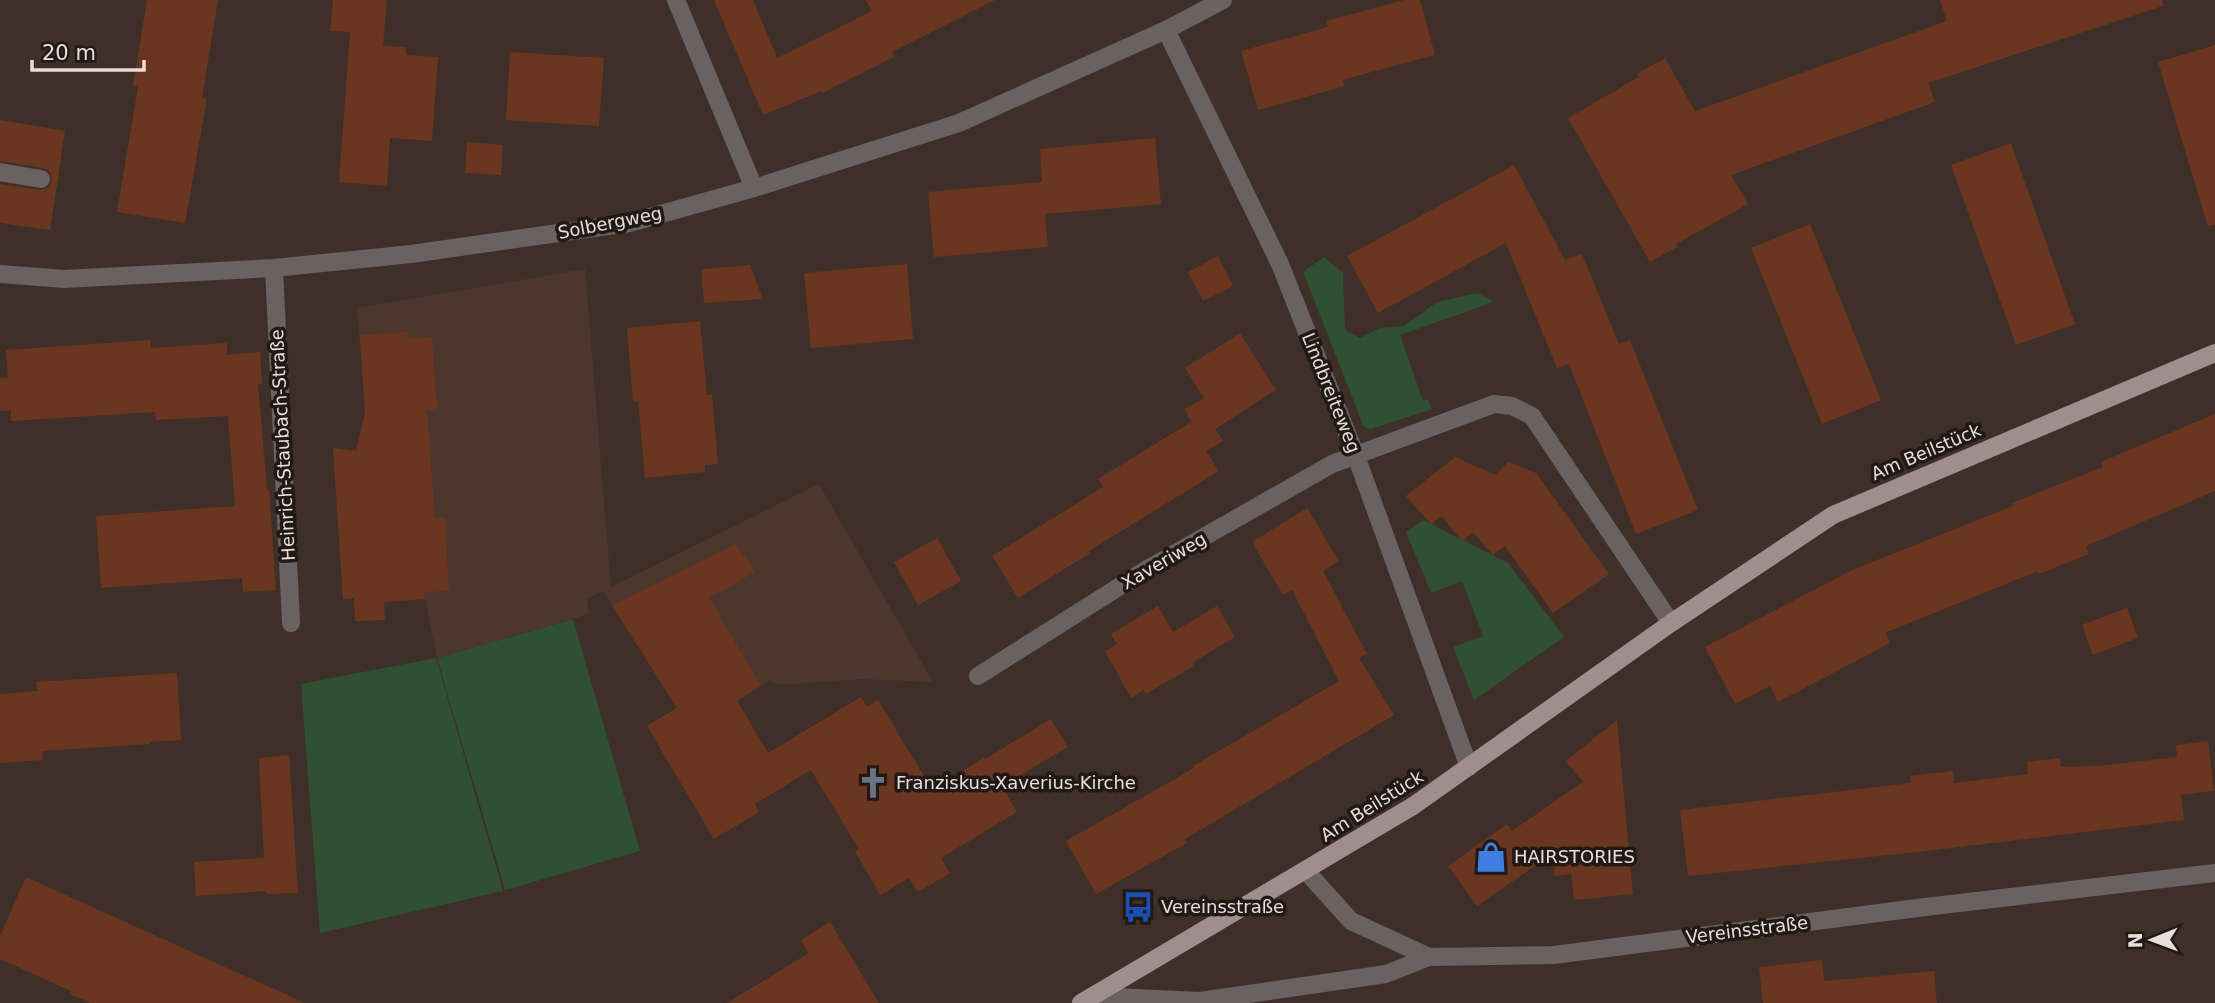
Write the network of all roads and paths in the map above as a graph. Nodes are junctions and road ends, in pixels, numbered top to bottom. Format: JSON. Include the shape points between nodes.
{"nodes":[{"id":1,"x":676,"y":0,"type":"edge"},
{"id":2,"x":1223,"y":0,"type":"edge"},
{"id":3,"x":1166,"y":30,"type":"junction"},
{"id":4,"x":0,"y":172,"type":"edge"},
{"id":5,"x":41,"y":179,"type":"dead end"},
{"id":6,"x":754,"y":188,"type":"junction"},
{"id":7,"x":274,"y":268,"type":"junction"},
{"id":8,"x":0,"y":274,"type":"edge"},
{"id":9,"x":2215,"y":353,"type":"edge"},
{"id":10,"x":1356,"y":456,"type":"junction"},
{"id":11,"x":1671,"y":622,"type":"junction"},
{"id":12,"x":291,"y":623,"type":"dead end"},
{"id":13,"x":978,"y":676,"type":"dead end"},
{"id":14,"x":1469,"y":768,"type":"junction"},
{"id":15,"x":1306,"y":872,"type":"junction"},
{"id":16,"x":2215,"y":873,"type":"edge"},
{"id":17,"x":1429,"y":957,"type":"junction"},
{"id":18,"x":1087,"y":1000,"type":"edge"}],
"edges":[{"from":1,"to":6,"type":"street"},
{"from":2,"to":3,"type":"street","name":"Solbergweg"},
{"from":3,"to":6,"type":"street","name":"Solbergweg","via":[[959,123]]},
{"from":3,"to":10,"type":"street","name":"Lindbreiteweg","via":[[1280,264]]},
{"from":4,"to":5,"type":"street"},
{"from":6,"to":7,"type":"street","name":"Solbergweg","via":[[629,223]]},
{"from":7,"to":8,"type":"street","name":"Solbergweg","via":[[64,279]]},
{"from":7,"to":12,"type":"street","name":"Heinrich-Staubach-Straße"},
{"from":9,"to":11,"type":"main road","name":"Am Beilstück","via":[[1833,515]]},
{"from":10,"to":11,"type":"street","via":[[1494,404],[1512,406],[1532,416]]},
{"from":10,"to":13,"type":"street","name":"Xaveriweg","via":[[1332,464],[1144,571]]},
{"from":10,"to":14,"type":"street","name":"Lindbreiteweg"},
{"from":11,"to":14,"type":"main road","name":"Am Beilstück"},
{"from":14,"to":15,"type":"main road","name":"Am Beilstück"},
{"from":15,"to":17,"type":"street","name":"Vereinsstraße","via":[[1351,921]]},
{"from":15,"to":18,"type":"main road","name":"Am Beilstück"},
{"from":16,"to":17,"type":"street","name":"Vereinsstraße","via":[[1554,956]]},
{"from":17,"to":18,"type":"street","via":[[1386,974],[1200,1001]]}]}
